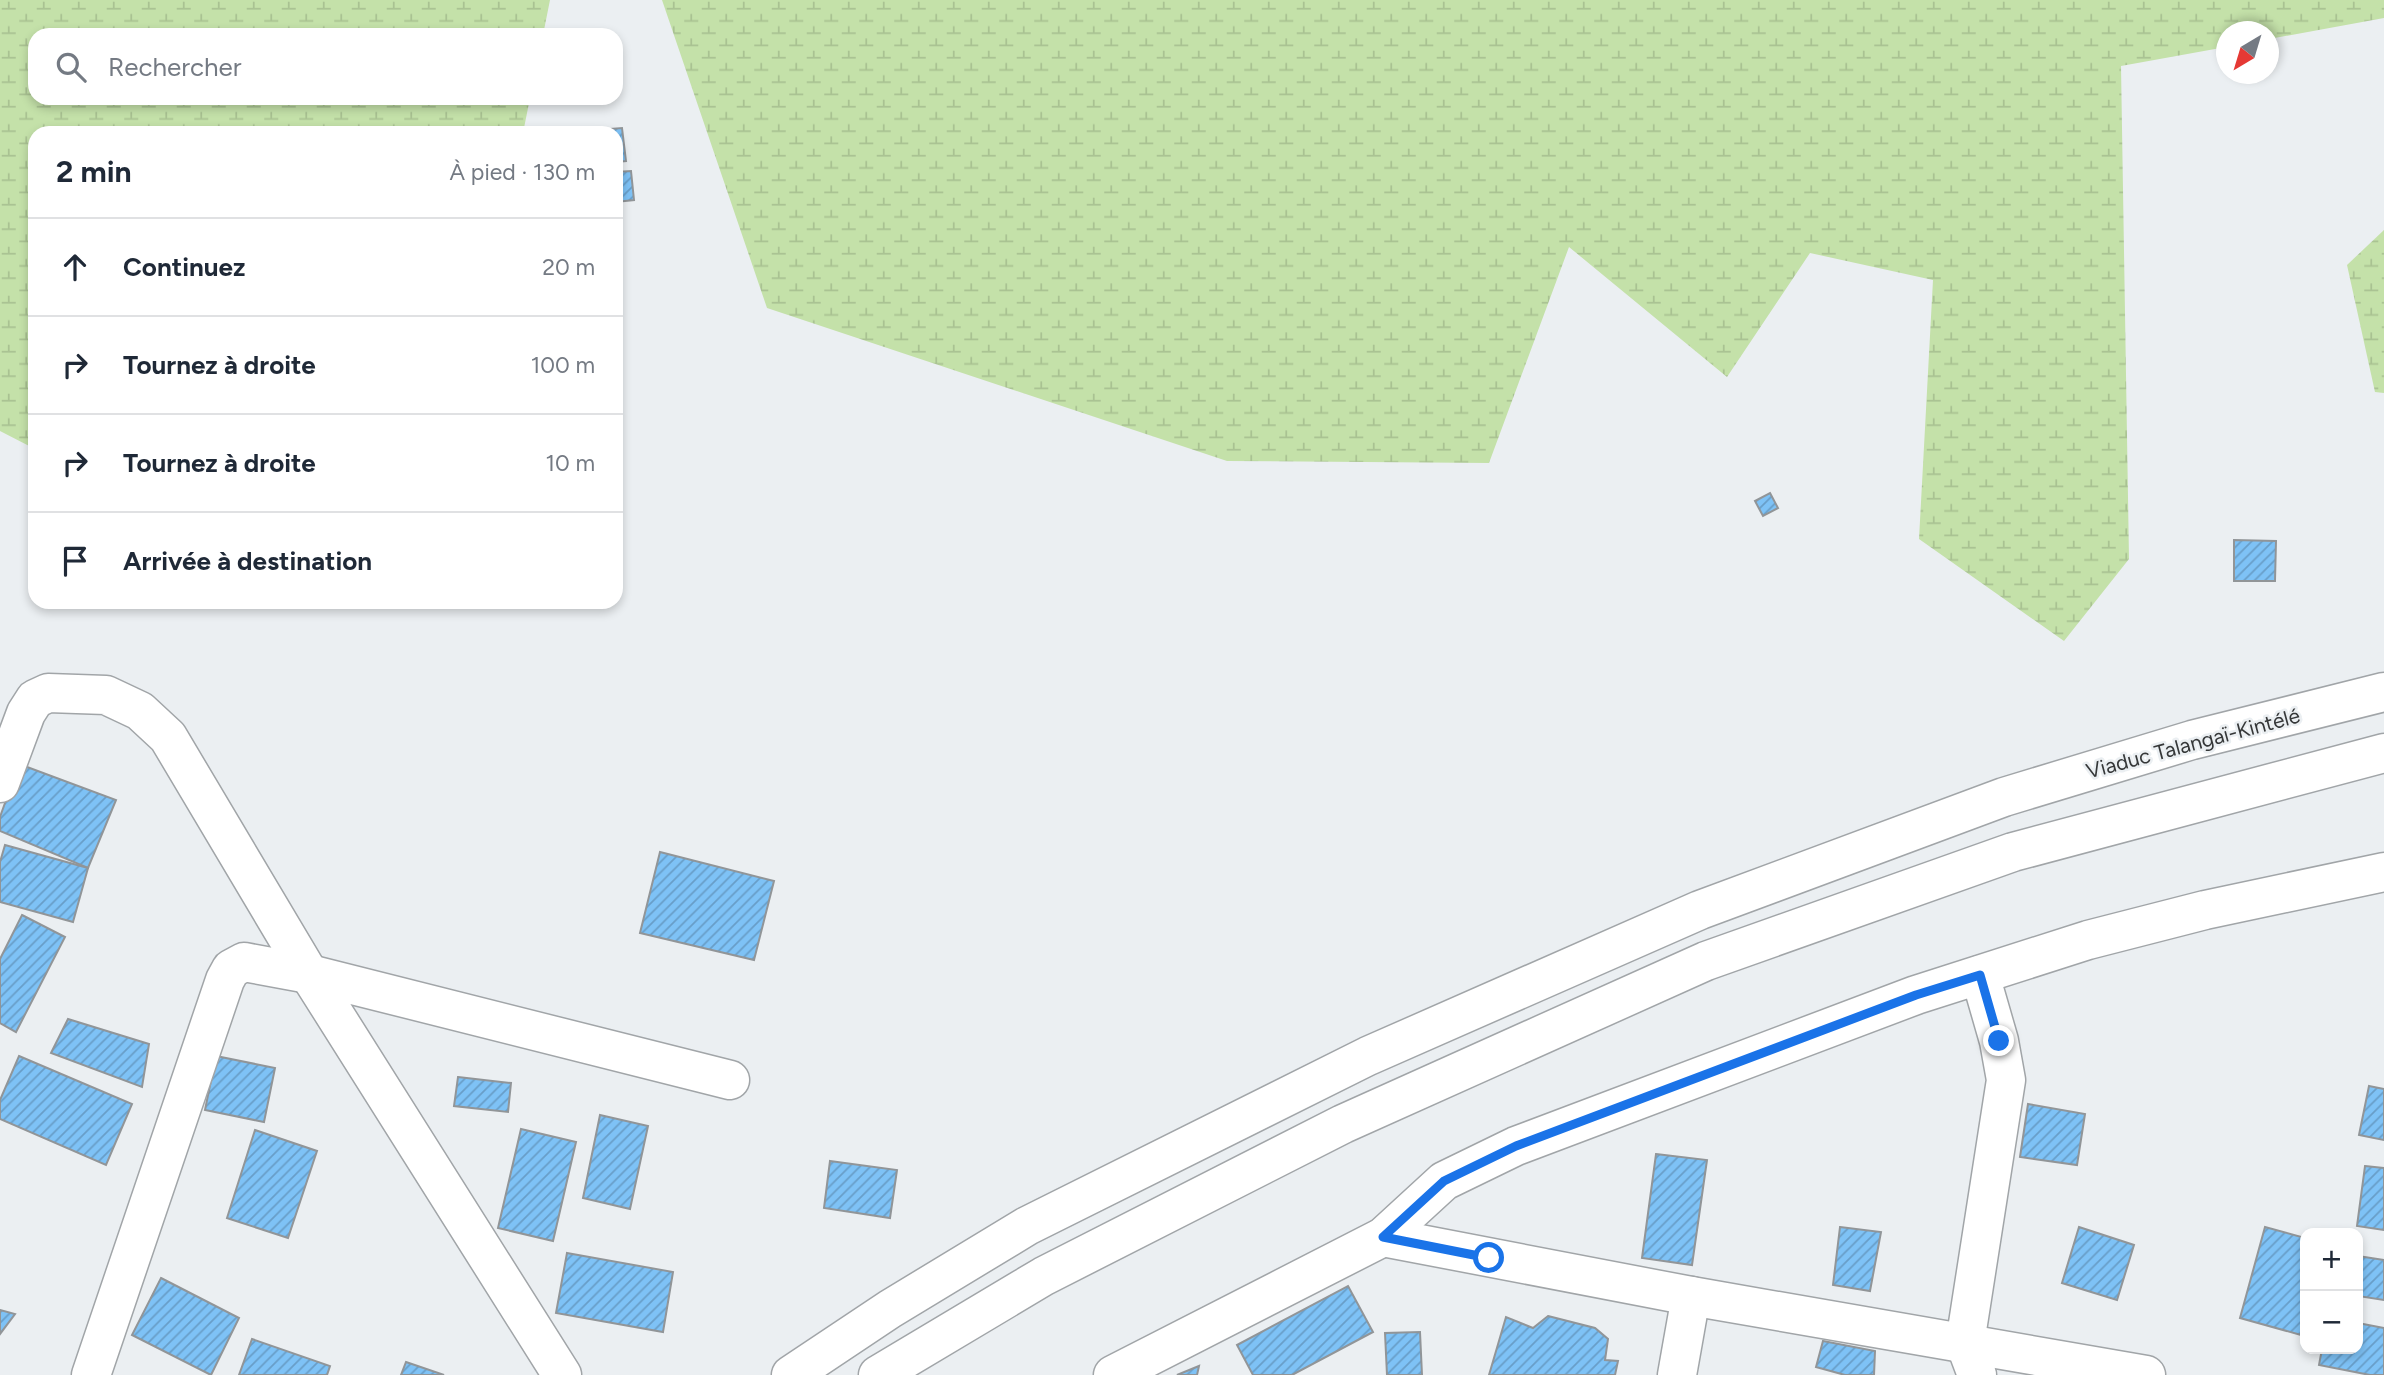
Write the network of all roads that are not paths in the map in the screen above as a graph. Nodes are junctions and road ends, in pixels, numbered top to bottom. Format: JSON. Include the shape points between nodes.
{"nodes":[{"id":1,"x":2384,"y":692,"type":"edge"},
{"id":2,"x":2384,"y":753,"type":"edge"},
{"id":3,"x":0,"y":783,"type":"edge"},
{"id":4,"x":2384,"y":872,"type":"edge"},
{"id":5,"x":309,"y":974,"type":"junction"},
{"id":6,"x":1980,"y":975,"type":"junction"},
{"id":7,"x":730,"y":1080,"type":"dead end"},
{"id":8,"x":1383,"y":1237,"type":"junction"},
{"id":9,"x":1691,"y":1296,"type":"junction"},
{"id":10,"x":1971,"y":1359,"type":"edge"},
{"id":11,"x":90,"y":1375,"type":"edge"},
{"id":12,"x":562,"y":1375,"type":"edge"},
{"id":13,"x":792,"y":1375,"type":"edge"},
{"id":14,"x":878,"y":1375,"type":"edge"},
{"id":15,"x":1113,"y":1375,"type":"edge"},
{"id":16,"x":1677,"y":1375,"type":"edge"},
{"id":17,"x":2146,"y":1375,"type":"edge"}],
"edges":[{"from":1,"to":13,"type":"main road","name":"Viaduc Talangaï-Kintélé","via":[[2192,740],[2004,797],[1700,910],[1368,1056],[1027,1226],[890,1308]]},
{"from":2,"to":14,"type":"main road","via":[[2014,852],[1706,961],[1343,1124],[1044,1276]]},
{"from":3,"to":5,"type":"main road","via":[[35,699],[48,693],[106,695],[140,711],[168,737]]},
{"from":4,"to":6,"type":"main road","via":[[2205,910],[2088,940]]},
{"from":5,"to":7,"type":"main road"},
{"from":5,"to":11,"type":"main road","via":[[244,962],[231,969]]},
{"from":5,"to":12,"type":"main road"},
{"from":6,"to":8,"type":"main road","via":[[1516,1146],[1444,1181]]},
{"from":6,"to":10,"type":"main road","via":[[2006,1080]]},
{"from":8,"to":9,"type":"main road"},
{"from":8,"to":15,"type":"main road"},
{"from":9,"to":10,"type":"main road"},
{"from":9,"to":16,"type":"main road"},
{"from":10,"to":17,"type":"main road"}]}
